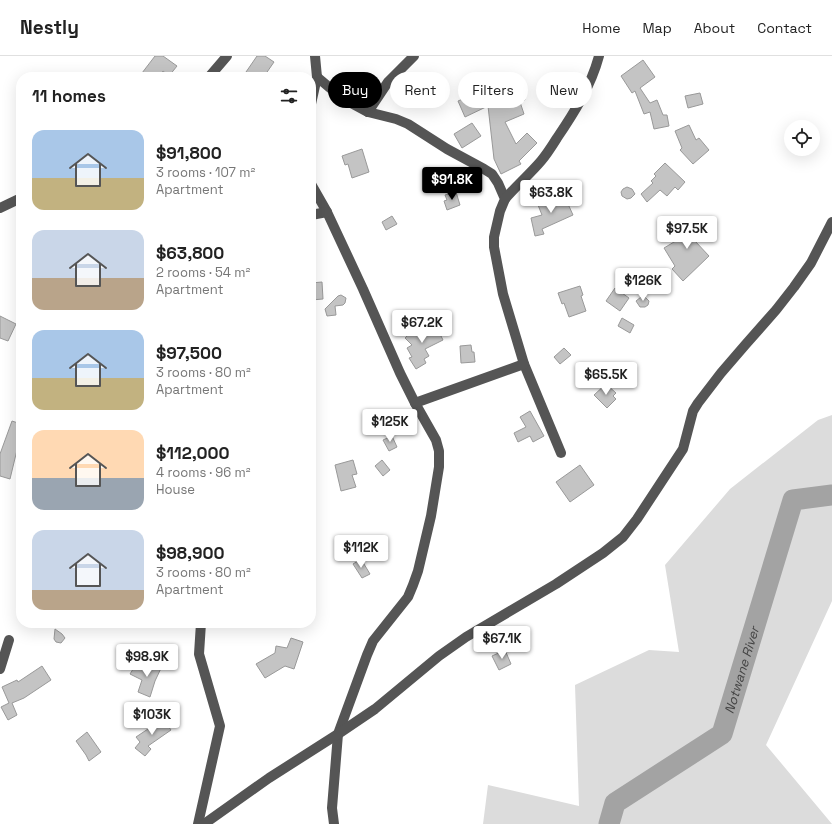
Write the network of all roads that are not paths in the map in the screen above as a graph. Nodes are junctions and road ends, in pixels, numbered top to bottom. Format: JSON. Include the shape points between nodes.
{"nodes":[{"id":1,"x":227,"y":56,"type":"edge"},
{"id":2,"x":315,"y":56,"type":"edge"},
{"id":3,"x":414,"y":56,"type":"edge"},
{"id":4,"x":599,"y":56,"type":"edge"},
{"id":5,"x":213,"y":72,"type":"edge"},
{"id":6,"x":317,"y":77,"type":"junction"},
{"id":7,"x":316,"y":82,"type":"edge"},
{"id":8,"x":368,"y":112,"type":"junction"},
{"id":9,"x":316,"y":193,"type":"edge"},
{"id":10,"x":505,"y":199,"type":"junction"},
{"id":11,"x":16,"y":200,"type":"edge"},
{"id":12,"x":0,"y":208,"type":"edge"},
{"id":13,"x":327,"y":212,"type":"junction"},
{"id":14,"x":316,"y":214,"type":"edge"},
{"id":15,"x":832,"y":222,"type":"edge"},
{"id":16,"x":524,"y":364,"type":"junction"},
{"id":17,"x":415,"y":403,"type":"junction"},
{"id":18,"x":560,"y":453,"type":"dead end"},
{"id":19,"x":201,"y":628,"type":"edge"},
{"id":20,"x":9,"y":640,"type":"dead end"},
{"id":21,"x":0,"y":669,"type":"edge"},
{"id":22,"x":338,"y":734,"type":"junction"},
{"id":23,"x":198,"y":824,"type":"edge"},
{"id":24,"x":204,"y":824,"type":"edge"},
{"id":25,"x":334,"y":824,"type":"edge"}],
"edges":[{"from":1,"to":5,"type":"street"},
{"from":2,"to":6,"type":"street"},
{"from":3,"to":8,"type":"street","via":[[388,82]]},
{"from":4,"to":10,"type":"street","via":[[584,94],[570,120],[542,160]]},
{"from":6,"to":7,"type":"street"},
{"from":6,"to":8,"type":"street","via":[[342,98]]},
{"from":8,"to":10,"type":"street","via":[[408,124],[492,174]]},
{"from":9,"to":13,"type":"street"},
{"from":10,"to":16,"type":"street","via":[[494,237],[494,247]]},
{"from":11,"to":12,"type":"street"},
{"from":13,"to":14,"type":"street"},
{"from":13,"to":17,"type":"street"},
{"from":15,"to":22,"type":"street","via":[[811,263],[794,287],[698,403],[693,411],[683,448],[623,537],[604,553],[556,584],[466,637]]},
{"from":16,"to":17,"type":"street"},
{"from":16,"to":18,"type":"street"},
{"from":17,"to":22,"type":"street","via":[[436,440],[438,451],[439,467],[431,516],[418,571],[408,597],[373,642]]},
{"from":19,"to":23,"type":"street","via":[[199,654],[220,726]]},
{"from":20,"to":21,"type":"street"},
{"from":22,"to":24,"type":"street"},
{"from":22,"to":25,"type":"street","via":[[332,808]]}]}
